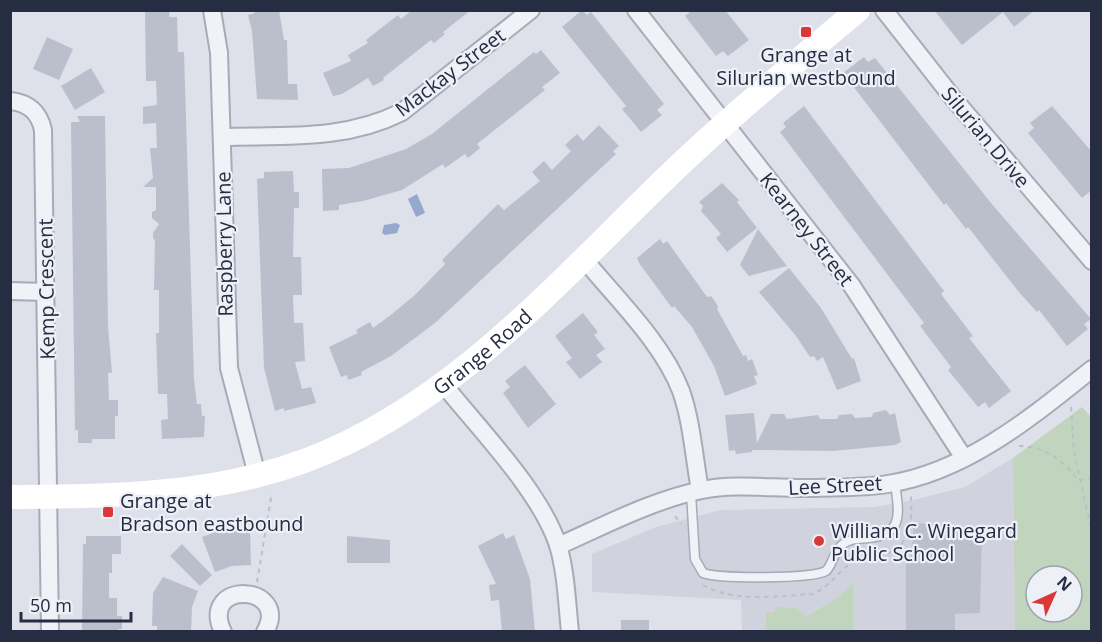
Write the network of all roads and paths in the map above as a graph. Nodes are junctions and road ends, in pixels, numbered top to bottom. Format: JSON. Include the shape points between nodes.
{"nodes":[{"id":1,"x":212,"y":10,"type":"edge"},
{"id":2,"x":531,"y":10,"type":"edge"},
{"id":3,"x":636,"y":10,"type":"edge"},
{"id":4,"x":858,"y":10,"type":"edge"},
{"id":5,"x":884,"y":10,"type":"edge"},
{"id":6,"x":10,"y":101,"type":"edge"},
{"id":7,"x":724,"y":123,"type":"junction"},
{"id":8,"x":222,"y":137,"type":"junction"},
{"id":9,"x":583,"y":258,"type":"junction"},
{"id":10,"x":1092,"y":261,"type":"edge"},
{"id":11,"x":10,"y":291,"type":"edge"},
{"id":12,"x":46,"y":291,"type":"junction"},
{"id":13,"x":1092,"y":369,"type":"edge"},
{"id":14,"x":444,"y":385,"type":"junction"},
{"id":15,"x":1068,"y":402,"type":"dead end"},
{"id":16,"x":1019,"y":447,"type":"dead end"},
{"id":17,"x":964,"y":458,"type":"junction"},
{"id":18,"x":260,"y":474,"type":"junction"},
{"id":19,"x":1092,"y":478,"type":"edge"},
{"id":20,"x":1079,"y":481,"type":"junction"},
{"id":21,"x":895,"y":482,"type":"junction"},
{"id":22,"x":696,"y":492,"type":"junction"},
{"id":23,"x":10,"y":497,"type":"edge"},
{"id":24,"x":49,"y":497,"type":"junction"},
{"id":25,"x":1092,"y":532,"type":"edge"},
{"id":26,"x":558,"y":546,"type":"junction"},
{"id":27,"x":845,"y":553,"type":"dead end"},
{"id":28,"x":859,"y":560,"type":"dead end"},
{"id":29,"x":257,"y":584,"type":"dead end"},
{"id":30,"x":50,"y":632,"type":"edge"},
{"id":31,"x":223,"y":632,"type":"edge"},
{"id":32,"x":265,"y":632,"type":"edge"},
{"id":33,"x":570,"y":632,"type":"edge"}],
"edges":[{"from":1,"to":8,"type":"street","name":"Raspberry Lane","via":[[219,53]]},
{"from":2,"to":8,"type":"street","name":"Mackay Street","via":[[402,112],[378,124],[344,133]]},
{"from":3,"to":7,"type":"street","name":"Kearney Street"},
{"from":4,"to":7,"type":"main road","name":"Grange Road"},
{"from":5,"to":10,"type":"street","name":"Silurian Drive","via":[[952,98]]},
{"from":6,"to":12,"type":"street","name":"Kemp Crescent","via":[[33,109],[43,130]]},
{"from":7,"to":9,"type":"main road","name":"Grange Road"},
{"from":7,"to":17,"type":"street","name":"Kearney Street","via":[[852,286]]},
{"from":8,"to":18,"type":"street","name":"Raspberry Lane","via":[[229,368]]},
{"from":9,"to":14,"type":"main road","name":"Grange Road"},
{"from":9,"to":22,"type":"street","via":[[659,351],[674,376],[686,406]]},
{"from":11,"to":12,"type":"street"},
{"from":12,"to":24,"type":"street","name":"Kemp Crescent"},
{"from":13,"to":17,"type":"street","name":"Lee Street","via":[[1014,429]]},
{"from":14,"to":18,"type":"main road","name":"Grange Road","via":[[345,444]]},
{"from":14,"to":26,"type":"street","via":[[538,505]]},
{"from":15,"to":20,"type":"path","via":[[1072,408]]},
{"from":16,"to":20,"type":"path","via":[[1036,448],[1057,458]]},
{"from":17,"to":21,"type":"street","name":"Lee Street"},
{"from":18,"to":24,"type":"main road","name":"Grange Road","via":[[192,490]]},
{"from":18,"to":29,"type":"path","via":[[271,498]]},
{"from":19,"to":20,"type":"path"},
{"from":20,"to":25,"type":"path"},
{"from":21,"to":22,"type":"street","name":"Lee Street","via":[[809,488],[720,487]]},
{"from":21,"to":22,"type":"lane","via":[[899,515],[891,531],[881,537],[850,539],[836,550],[826,571],[811,576],[703,573],[695,559]]},
{"from":22,"to":26,"type":"street","name":"Lee Street"},
{"from":23,"to":24,"type":"main road","name":"Grange Road"},
{"from":24,"to":30,"type":"street","name":"Kemp Crescent"},
{"from":26,"to":33,"type":"street"},
{"from":27,"to":28,"type":"path"},
{"from":31,"to":32,"type":"street","via":[[219,623],[221,607],[232,596],[248,593],[262,599],[266,606],[269,620]]}]}
